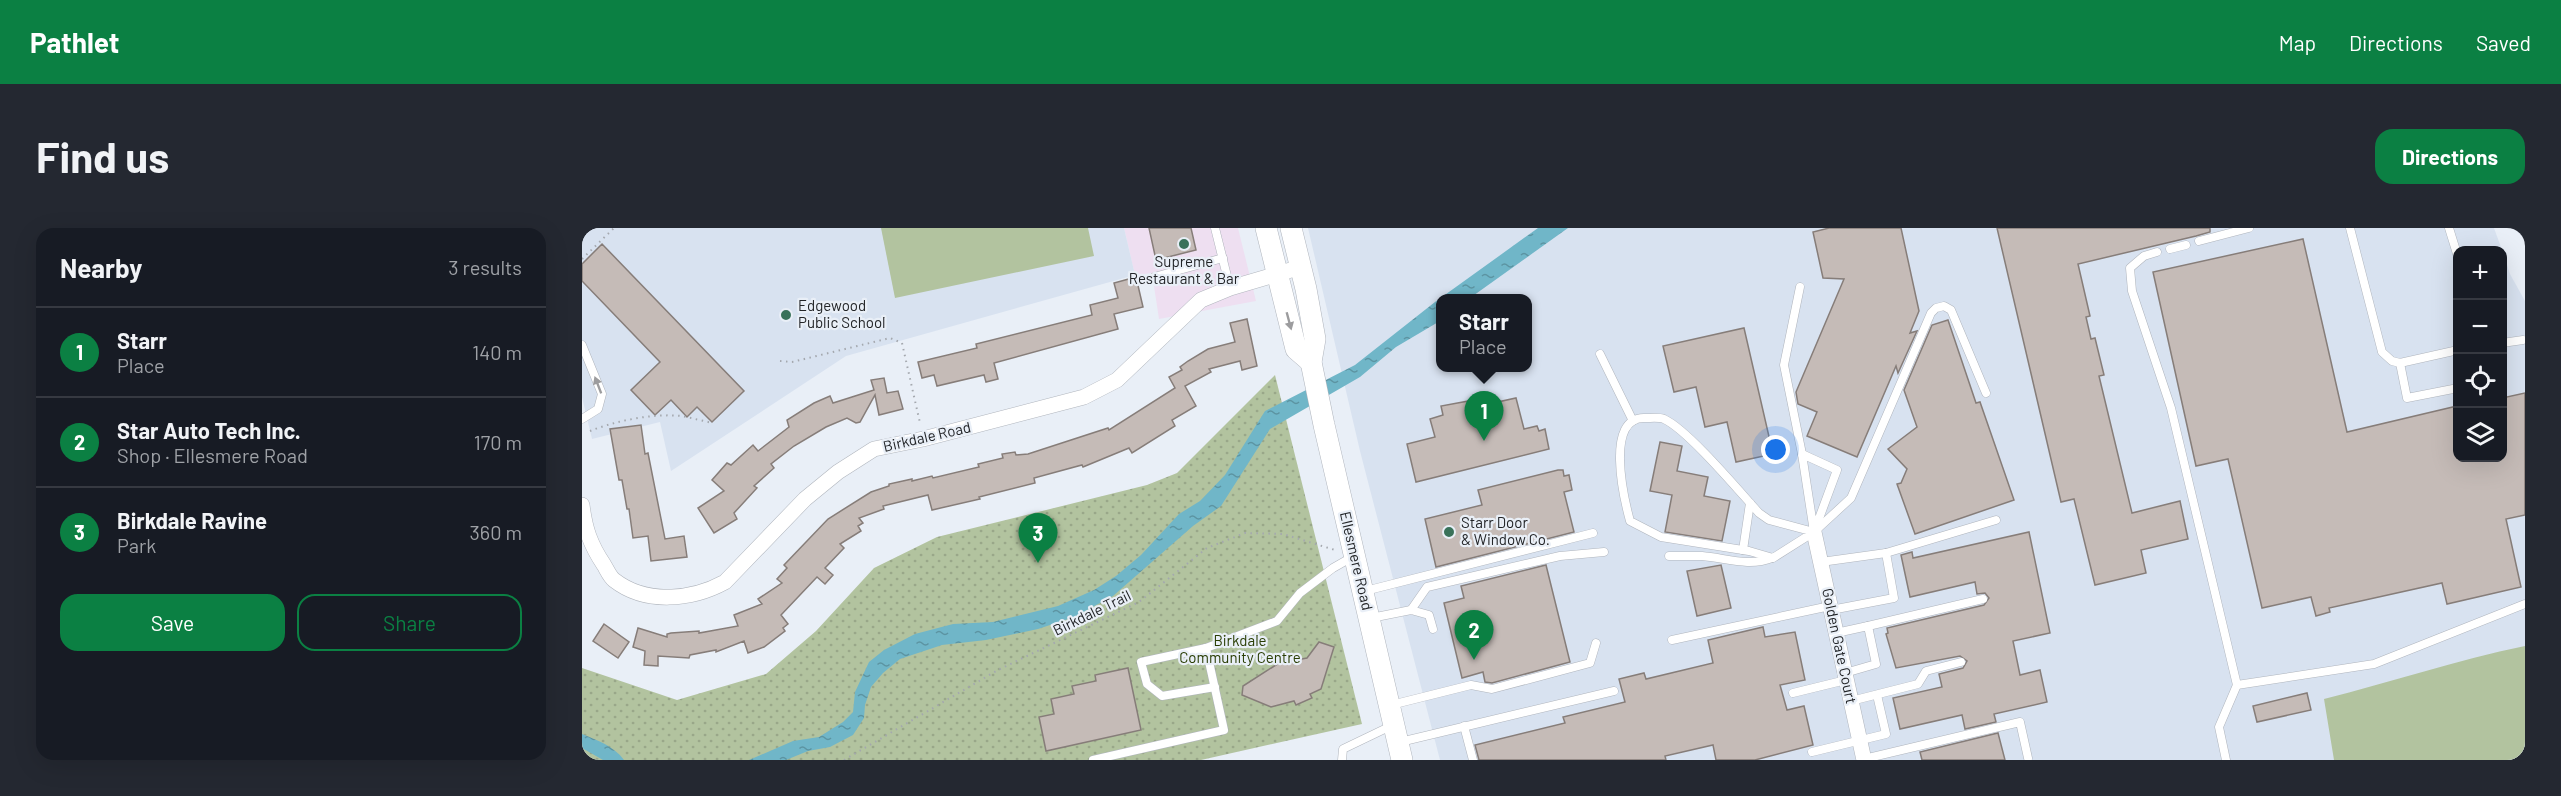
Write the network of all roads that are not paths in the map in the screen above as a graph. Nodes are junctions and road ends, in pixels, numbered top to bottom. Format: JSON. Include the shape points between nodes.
{"nodes":[{"id":1,"x":1215,"y":228,"type":"edge"},
{"id":2,"x":1266,"y":228,"type":"edge"},
{"id":3,"x":1291,"y":228,"type":"edge"},
{"id":4,"x":2249,"y":228,"type":"edge"},
{"id":5,"x":2350,"y":228,"type":"edge"},
{"id":6,"x":2449,"y":228,"type":"edge"},
{"id":7,"x":2199,"y":241,"type":"dead end"},
{"id":8,"x":2186,"y":245,"type":"dead end"},
{"id":9,"x":2454,"y":246,"type":"edge"},
{"id":10,"x":2170,"y":249,"type":"dead end"},
{"id":11,"x":2157,"y":252,"type":"dead end"},
{"id":12,"x":1223,"y":258,"type":"junction"},
{"id":13,"x":1301,"y":267,"type":"junction"},
{"id":14,"x":1277,"y":273,"type":"junction"},
{"id":15,"x":1154,"y":277,"type":"dead end"},
{"id":16,"x":1800,"y":286,"type":"dead end"},
{"id":17,"x":1230,"y":288,"type":"junction"},
{"id":18,"x":2524,"y":340,"type":"edge"},
{"id":19,"x":2507,"y":342,"type":"edge"},
{"id":20,"x":582,"y":345,"type":"edge"},
{"id":21,"x":2453,"y":351,"type":"edge"},
{"id":22,"x":1600,"y":354,"type":"dead end"},
{"id":23,"x":1311,"y":362,"type":"junction"},
{"id":24,"x":2400,"y":363,"type":"junction"},
{"id":25,"x":2453,"y":389,"type":"edge"},
{"id":26,"x":1986,"y":393,"type":"dead end"},
{"id":27,"x":582,"y":419,"type":"edge"},
{"id":28,"x":1633,"y":421,"type":"junction"},
{"id":29,"x":1802,"y":454,"type":"junction"},
{"id":30,"x":1750,"y":503,"type":"junction"},
{"id":31,"x":582,"y":504,"type":"edge"},
{"id":32,"x":1996,"y":520,"type":"dead end"},
{"id":33,"x":1814,"y":532,"type":"junction"},
{"id":34,"x":1593,"y":533,"type":"dead end"},
{"id":35,"x":1743,"y":550,"type":"junction"},
{"id":36,"x":1604,"y":552,"type":"dead end"},
{"id":37,"x":1886,"y":553,"type":"junction"},
{"id":38,"x":1355,"y":556,"type":"junction"},
{"id":39,"x":1669,"y":556,"type":"dead end"},
{"id":40,"x":1773,"y":558,"type":"junction"},
{"id":41,"x":1821,"y":562,"type":"junction"},
{"id":42,"x":1363,"y":592,"type":"junction"},
{"id":43,"x":1983,"y":599,"type":"dead end"},
{"id":44,"x":2525,"y":604,"type":"edge"},
{"id":45,"x":1831,"y":608,"type":"junction"},
{"id":46,"x":1411,"y":610,"type":"junction"},
{"id":47,"x":1369,"y":618,"type":"junction"},
{"id":48,"x":1868,"y":626,"type":"junction"},
{"id":49,"x":1433,"y":628,"type":"dead end"},
{"id":50,"x":1836,"y":633,"type":"junction"},
{"id":51,"x":1672,"y":640,"type":"dead end"},
{"id":52,"x":1596,"y":643,"type":"dead end"},
{"id":53,"x":1206,"y":648,"type":"junction"},
{"id":54,"x":1961,"y":662,"type":"dead end"},
{"id":55,"x":1846,"y":676,"type":"junction"},
{"id":56,"x":2237,"y":685,"type":"junction"},
{"id":57,"x":1215,"y":687,"type":"junction"},
{"id":58,"x":1614,"y":691,"type":"dead end"},
{"id":59,"x":1793,"y":693,"type":"dead end"},
{"id":60,"x":1877,"y":695,"type":"junction"},
{"id":61,"x":1851,"y":701,"type":"junction"},
{"id":62,"x":1464,"y":726,"type":"junction"},
{"id":63,"x":1396,"y":733,"type":"edge"},
{"id":64,"x":1860,"y":741,"type":"junction"},
{"id":65,"x":1812,"y":752,"type":"dead end"},
{"id":66,"x":2028,"y":758,"type":"dead end"},
{"id":67,"x":1864,"y":759,"type":"edge"},
{"id":68,"x":1094,"y":760,"type":"edge"},
{"id":69,"x":1342,"y":760,"type":"edge"},
{"id":70,"x":1473,"y":760,"type":"edge"},
{"id":71,"x":2226,"y":760,"type":"edge"}],
"edges":[{"from":1,"to":12,"type":"lane"},
{"from":2,"to":14,"type":"main road","name":"Ellesmere Road"},
{"from":3,"to":13,"type":"main road","name":"Ellesmere Road"},
{"from":4,"to":7,"type":"lane"},
{"from":5,"to":24,"type":"lane","via":[[2382,352]]},
{"from":6,"to":9,"type":"lane"},
{"from":8,"to":10,"type":"lane"},
{"from":11,"to":56,"type":"lane","via":[[2144,256],[2130,268],[2132,291],[2171,408]]},
{"from":12,"to":15,"type":"lane"},
{"from":12,"to":17,"type":"lane"},
{"from":13,"to":14,"type":"street","name":"Birkdale Road"},
{"from":13,"to":23,"type":"main road","name":"Ellesmere Road","via":[[1315,339]]},
{"from":14,"to":17,"type":"street","name":"Birkdale Road"},
{"from":14,"to":23,"type":"main road","name":"Ellesmere Road","one_way":true,"via":[[1296,349]]},
{"from":16,"to":29,"type":"lane","via":[[1784,364]]},
{"from":17,"to":31,"type":"street","name":"Birkdale Road","via":[[1201,300],[1117,380],[1084,397],[874,449],[805,499],[725,582],[710,590],[684,598],[644,595],[613,580],[590,544]]},
{"from":18,"to":19,"type":"lane"},
{"from":27,"to":20,"type":"lane","one_way":true,"via":[[598,409],[602,394]]},
{"from":21,"to":24,"type":"lane"},
{"from":22,"to":28,"type":"lane"},
{"from":23,"to":38,"type":"main road","name":"Ellesmere Road"},
{"from":24,"to":25,"type":"lane","via":[[2407,398]]},
{"from":26,"to":33,"type":"lane","via":[[1951,310],[1944,306],[1936,308],[1851,498]]},
{"from":28,"to":30,"type":"lane","via":[[1664,419],[1691,440]]},
{"from":28,"to":35,"type":"lane","via":[[1623,430],[1620,444],[1622,492],[1630,521],[1661,537]]},
{"from":29,"to":33,"type":"lane"},
{"from":29,"to":33,"type":"lane","via":[[1838,470]]},
{"from":30,"to":33,"type":"lane","via":[[1769,520]]},
{"from":30,"to":35,"type":"lane"},
{"from":32,"to":37,"type":"lane"},
{"from":33,"to":40,"type":"lane"},
{"from":33,"to":41,"type":"street","name":"Golden Gate Court"},
{"from":34,"to":42,"type":"lane"},
{"from":35,"to":40,"type":"lane"},
{"from":36,"to":46,"type":"lane","via":[[1560,556],[1427,587]]},
{"from":37,"to":41,"type":"lane"},
{"from":37,"to":45,"type":"lane","via":[[1894,598]]},
{"from":38,"to":42,"type":"main road","name":"Ellesmere Road"},
{"from":38,"to":53,"type":"lane","via":[[1300,592],[1277,621]]},
{"from":39,"to":40,"type":"lane","via":[[1745,562]]},
{"from":41,"to":45,"type":"street","name":"Golden Gate Court"},
{"from":42,"to":47,"type":"main road","name":"Ellesmere Road"},
{"from":43,"to":48,"type":"lane"},
{"from":44,"to":56,"type":"lane","via":[[2374,664]]},
{"from":45,"to":50,"type":"street","name":"Golden Gate Court"},
{"from":45,"to":51,"type":"lane"},
{"from":46,"to":47,"type":"lane"},
{"from":46,"to":49,"type":"lane","via":[[1429,615]]},
{"from":47,"to":63,"type":"main road","name":"Ellesmere Road"},
{"from":48,"to":50,"type":"lane"},
{"from":48,"to":55,"type":"lane","via":[[1876,664]]},
{"from":50,"to":55,"type":"street","name":"Golden Gate Court"},
{"from":52,"to":63,"type":"lane","via":[[1590,663],[1492,689],[1471,685]]},
{"from":53,"to":57,"type":"lane"},
{"from":53,"to":57,"type":"lane","via":[[1141,662],[1147,684],[1162,696]]},
{"from":54,"to":60,"type":"lane","via":[[1926,672],[1918,684]]},
{"from":55,"to":59,"type":"lane"},
{"from":55,"to":61,"type":"street","name":"Golden Gate Court"},
{"from":56,"to":71,"type":"lane","via":[[2219,727]]},
{"from":57,"to":68,"type":"lane","via":[[1224,730]]},
{"from":58,"to":62,"type":"lane"},
{"from":60,"to":61,"type":"lane"},
{"from":60,"to":64,"type":"lane","via":[[1886,734]]},
{"from":61,"to":64,"type":"street","name":"Golden Gate Court"},
{"from":62,"to":63,"type":"lane"},
{"from":62,"to":70,"type":"lane"},
{"from":63,"to":69,"type":"lane","via":[[1343,749]]},
{"from":64,"to":65,"type":"lane"},
{"from":64,"to":67,"type":"street","name":"Golden Gate Court"},
{"from":66,"to":67,"type":"lane","via":[[2020,722]]}]}
